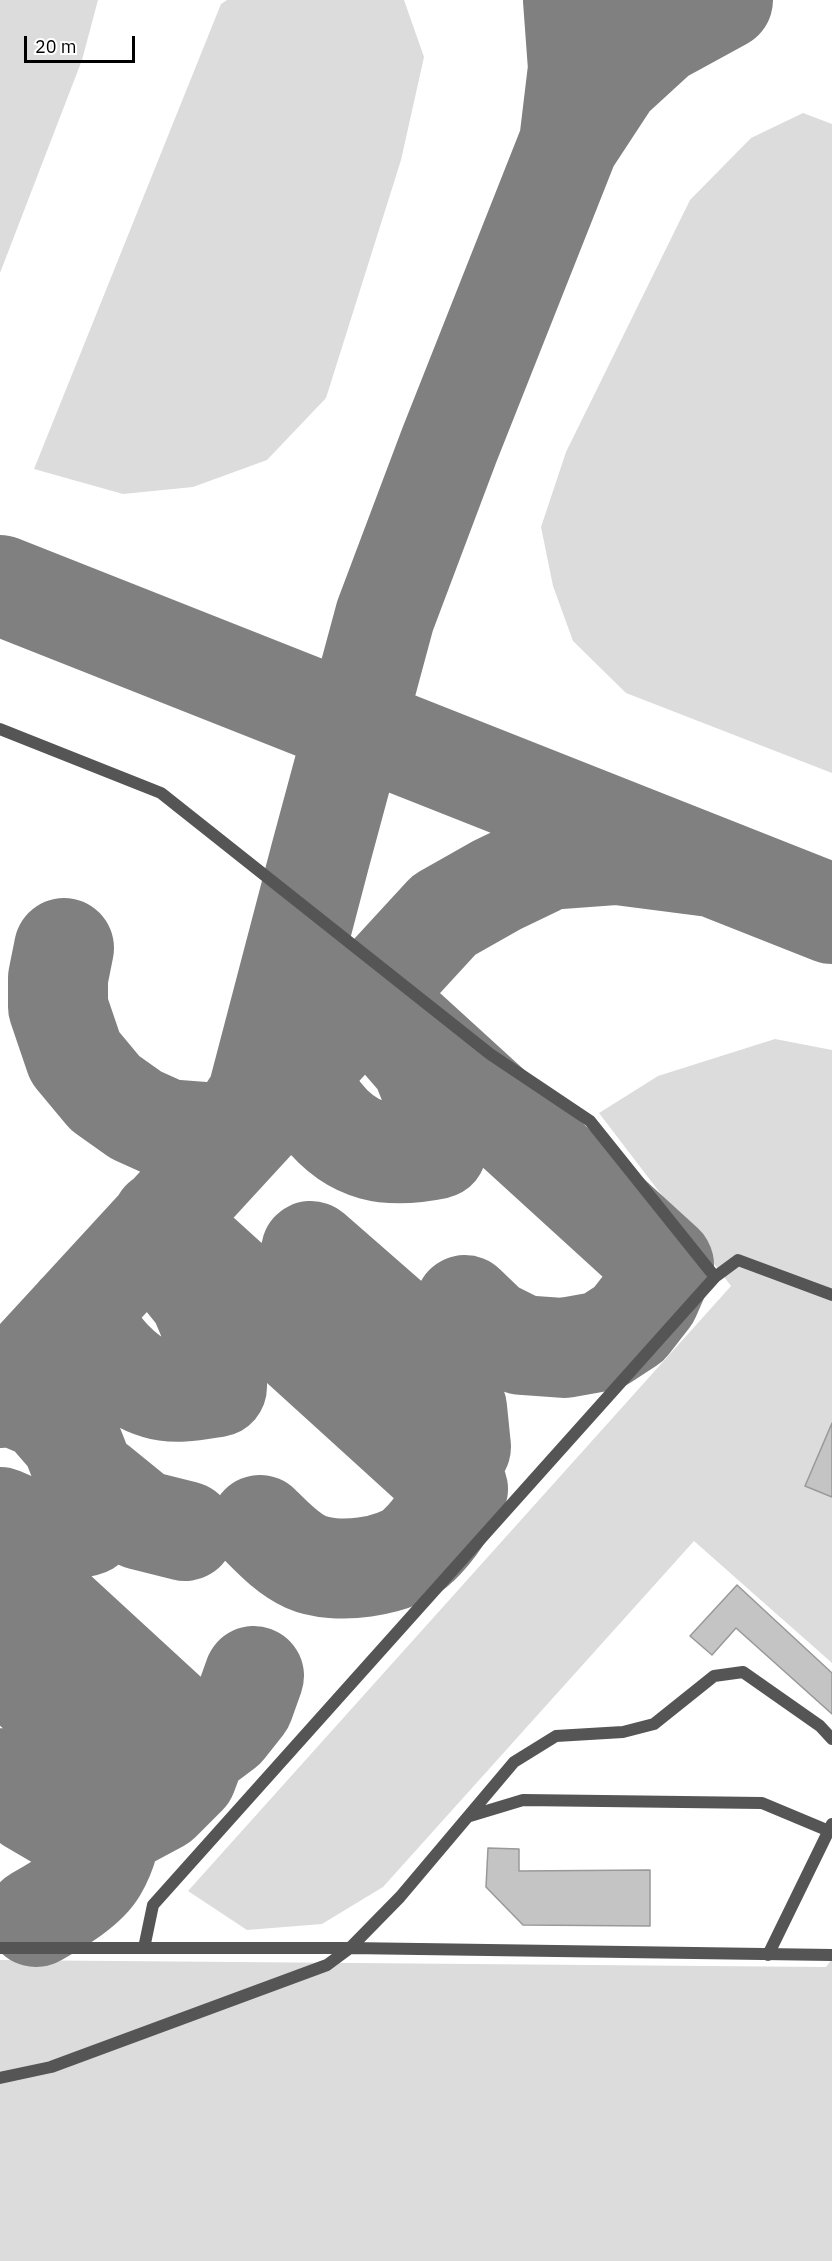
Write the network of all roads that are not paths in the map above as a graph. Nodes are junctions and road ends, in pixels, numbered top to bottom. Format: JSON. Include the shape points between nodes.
{"nodes":[{"id":1,"x":0,"y":729,"type":"edge"},
{"id":2,"x":715,"y":1277,"type":"junction"},
{"id":3,"x":832,"y":1295,"type":"edge"},
{"id":4,"x":832,"y":1739,"type":"edge"},
{"id":5,"x":469,"y":1817,"type":"junction"},
{"id":6,"x":830,"y":1828,"type":"edge"},
{"id":7,"x":0,"y":1948,"type":"edge"},
{"id":8,"x":144,"y":1948,"type":"junction"},
{"id":9,"x":350,"y":1948,"type":"junction"},
{"id":10,"x":832,"y":1954,"type":"edge"},
{"id":11,"x":768,"y":1955,"type":"junction"},
{"id":12,"x":0,"y":2078,"type":"edge"}],
"edges":[{"from":1,"to":2,"type":"lane","via":[[161,793],[490,1054],[590,1121]]},
{"from":2,"to":3,"type":"lane","via":[[738,1260]]},
{"from":2,"to":8,"type":"lane","via":[[153,1905]]},
{"from":4,"to":5,"type":"lane","via":[[820,1726],[743,1672],[714,1676],[654,1724],[623,1732],[556,1736],[514,1762]]},
{"from":5,"to":6,"type":"lane","via":[[523,1800],[762,1803]]},
{"from":5,"to":9,"type":"lane"},
{"from":6,"to":11,"type":"lane"},
{"from":7,"to":8,"type":"lane"},
{"from":8,"to":9,"type":"lane"},
{"from":9,"to":11,"type":"lane"},
{"from":9,"to":12,"type":"lane","via":[[327,1965],[192,2016],[51,2067]]},
{"from":10,"to":11,"type":"lane"}]}
